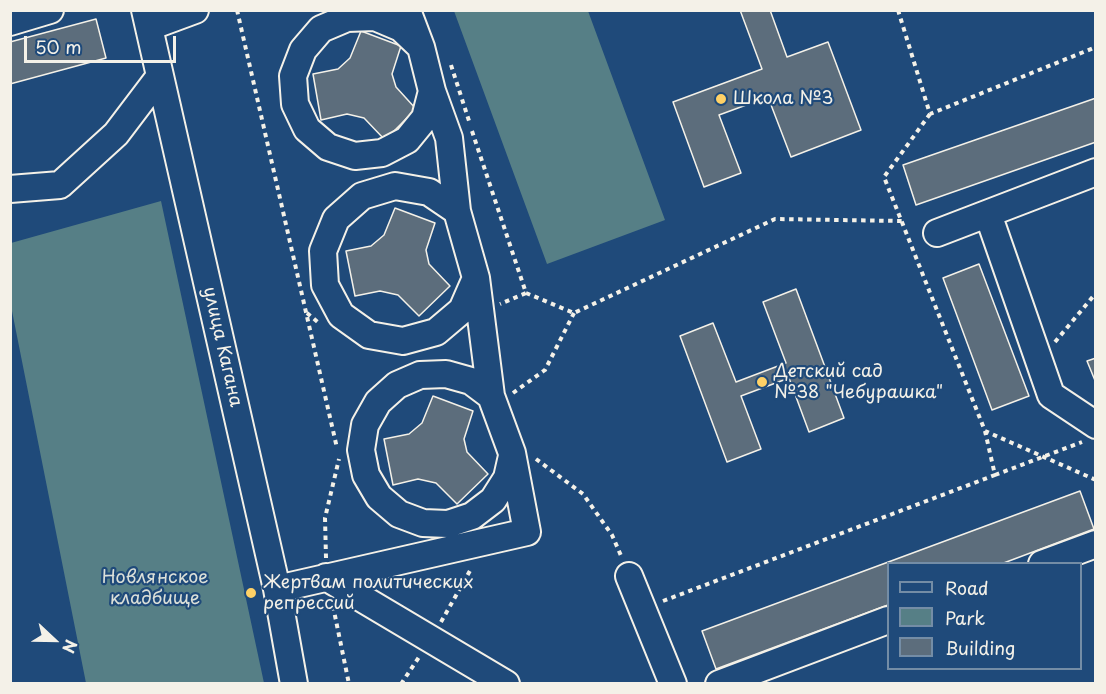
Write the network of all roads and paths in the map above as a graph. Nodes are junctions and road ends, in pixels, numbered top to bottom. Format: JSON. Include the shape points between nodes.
{"nodes":[{"id":1,"x":50,"y":10,"type":"edge"},
{"id":2,"x":195,"y":10,"type":"edge"},
{"id":3,"x":237,"y":10,"type":"edge"},
{"id":4,"x":407,"y":10,"type":"edge"},
{"id":5,"x":898,"y":10,"type":"edge"},
{"id":6,"x":147,"y":19,"type":"edge"},
{"id":7,"x":10,"y":22,"type":"edge"},
{"id":8,"x":1095,"y":46,"type":"edge"},
{"id":9,"x":421,"y":47,"type":"junction"},
{"id":10,"x":448,"y":56,"type":"dead end"},
{"id":11,"x":160,"y":76,"type":"junction"},
{"id":12,"x":432,"y":91,"type":"junction"},
{"id":13,"x":930,"y":114,"type":"junction"},
{"id":14,"x":1095,"y":172,"type":"edge"},
{"id":15,"x":10,"y":189,"type":"edge"},
{"id":16,"x":457,"y":211,"type":"junction"},
{"id":17,"x":987,"y":214,"type":"junction"},
{"id":18,"x":902,"y":221,"type":"junction"},
{"id":19,"x":937,"y":233,"type":"dead end"},
{"id":20,"x":476,"y":278,"type":"junction"},
{"id":21,"x":526,"y":293,"type":"junction"},
{"id":22,"x":1095,"y":293,"type":"edge"},
{"id":23,"x":480,"y":312,"type":"junction"},
{"id":24,"x":574,"y":313,"type":"junction"},
{"id":25,"x":1040,"y":361,"type":"junction"},
{"id":26,"x":493,"y":401,"type":"junction"},
{"id":27,"x":985,"y":431,"type":"junction"},
{"id":28,"x":1090,"y":433,"type":"edge"},
{"id":29,"x":524,"y":456,"type":"junction"},
{"id":30,"x":1044,"y":457,"type":"junction"},
{"id":31,"x":995,"y":475,"type":"junction"},
{"id":32,"x":1095,"y":480,"type":"edge"},
{"id":33,"x":486,"y":541,"type":"junction"},
{"id":34,"x":1095,"y":543,"type":"edge"},
{"id":35,"x":1047,"y":562,"type":"edge"},
{"id":36,"x":629,"y":576,"type":"joint"},
{"id":37,"x":327,"y":577,"type":"junction"},
{"id":38,"x":277,"y":590,"type":"junction"},
{"id":39,"x":643,"y":609,"type":"junction"},
{"id":40,"x":887,"y":620,"type":"edge"},
{"id":41,"x":431,"y":639,"type":"junction"},
{"id":42,"x":294,"y":684,"type":"edge"},
{"id":43,"x":349,"y":684,"type":"edge"},
{"id":44,"x":401,"y":684,"type":"edge"},
{"id":45,"x":506,"y":684,"type":"edge"},
{"id":46,"x":673,"y":684,"type":"edge"},
{"id":47,"x":719,"y":684,"type":"edge"}],
"edges":[{"from":1,"to":7,"type":"street"},
{"from":2,"to":6,"type":"street"},
{"from":3,"to":37,"type":"path","via":[[339,457],[325,518]]},
{"from":4,"to":9,"type":"street"},
{"from":5,"to":13,"type":"path"},
{"from":6,"to":11,"type":"street","name":"улица Кагана"},
{"from":8,"to":13,"type":"path"},
{"from":9,"to":12,"type":"street"},
{"from":9,"to":12,"type":"street","via":[[401,28],[375,17],[347,18],[321,29],[303,50],[293,76],[294,104],[307,129],[328,147],[355,156],[382,153],[407,140],[425,118]]},
{"from":10,"to":21,"type":"path"},
{"from":11,"to":15,"type":"street","via":[[116,134],[60,185]]},
{"from":11,"to":38,"type":"street","name":"улица Кагана"},
{"from":12,"to":16,"type":"street","via":[[449,138]]},
{"from":13,"to":18,"type":"path","via":[[884,177]]},
{"from":14,"to":17,"type":"street"},
{"from":16,"to":20,"type":"street"},
{"from":16,"to":20,"type":"street","via":[[429,192],[395,186],[362,196],[336,219],[323,251],[325,285],[341,315],[369,335],[403,341],[436,332],[462,310]]},
{"from":17,"to":19,"type":"street"},
{"from":17,"to":25,"type":"street"},
{"from":18,"to":24,"type":"path","via":[[775,219]]},
{"from":18,"to":27,"type":"path"},
{"from":20,"to":23,"type":"street"},
{"from":21,"to":23,"type":"path"},
{"from":21,"to":24,"type":"path"},
{"from":22,"to":25,"type":"path"},
{"from":23,"to":26,"type":"street"},
{"from":24,"to":26,"type":"path","via":[[544,370]]},
{"from":25,"to":28,"type":"street","via":[[1052,395]]},
{"from":26,"to":29,"type":"street"},
{"from":26,"to":29,"type":"street","via":[[471,381],[446,374],[420,375],[397,385],[378,402],[365,425],[362,450],[366,475],[379,498],[399,514],[423,523],[448,524],[472,516],[493,500]]},
{"from":27,"to":30,"type":"path"},
{"from":27,"to":31,"type":"path"},
{"from":28,"to":30,"type":"path"},
{"from":29,"to":33,"type":"street","via":[[527,532]]},
{"from":29,"to":36,"type":"path","via":[[582,494],[612,535]]},
{"from":30,"to":31,"type":"path"},
{"from":30,"to":32,"type":"path"},
{"from":31,"to":39,"type":"path"},
{"from":33,"to":37,"type":"street"},
{"from":33,"to":41,"type":"path"},
{"from":34,"to":35,"type":"street"},
{"from":36,"to":39,"type":"street"},
{"from":37,"to":38,"type":"street"},
{"from":37,"to":41,"type":"street"},
{"from":37,"to":43,"type":"path"},
{"from":38,"to":42,"type":"street","name":"улица Кагана"},
{"from":39,"to":46,"type":"street"},
{"from":40,"to":47,"type":"street"},
{"from":41,"to":44,"type":"path"},
{"from":41,"to":45,"type":"street"}]}
